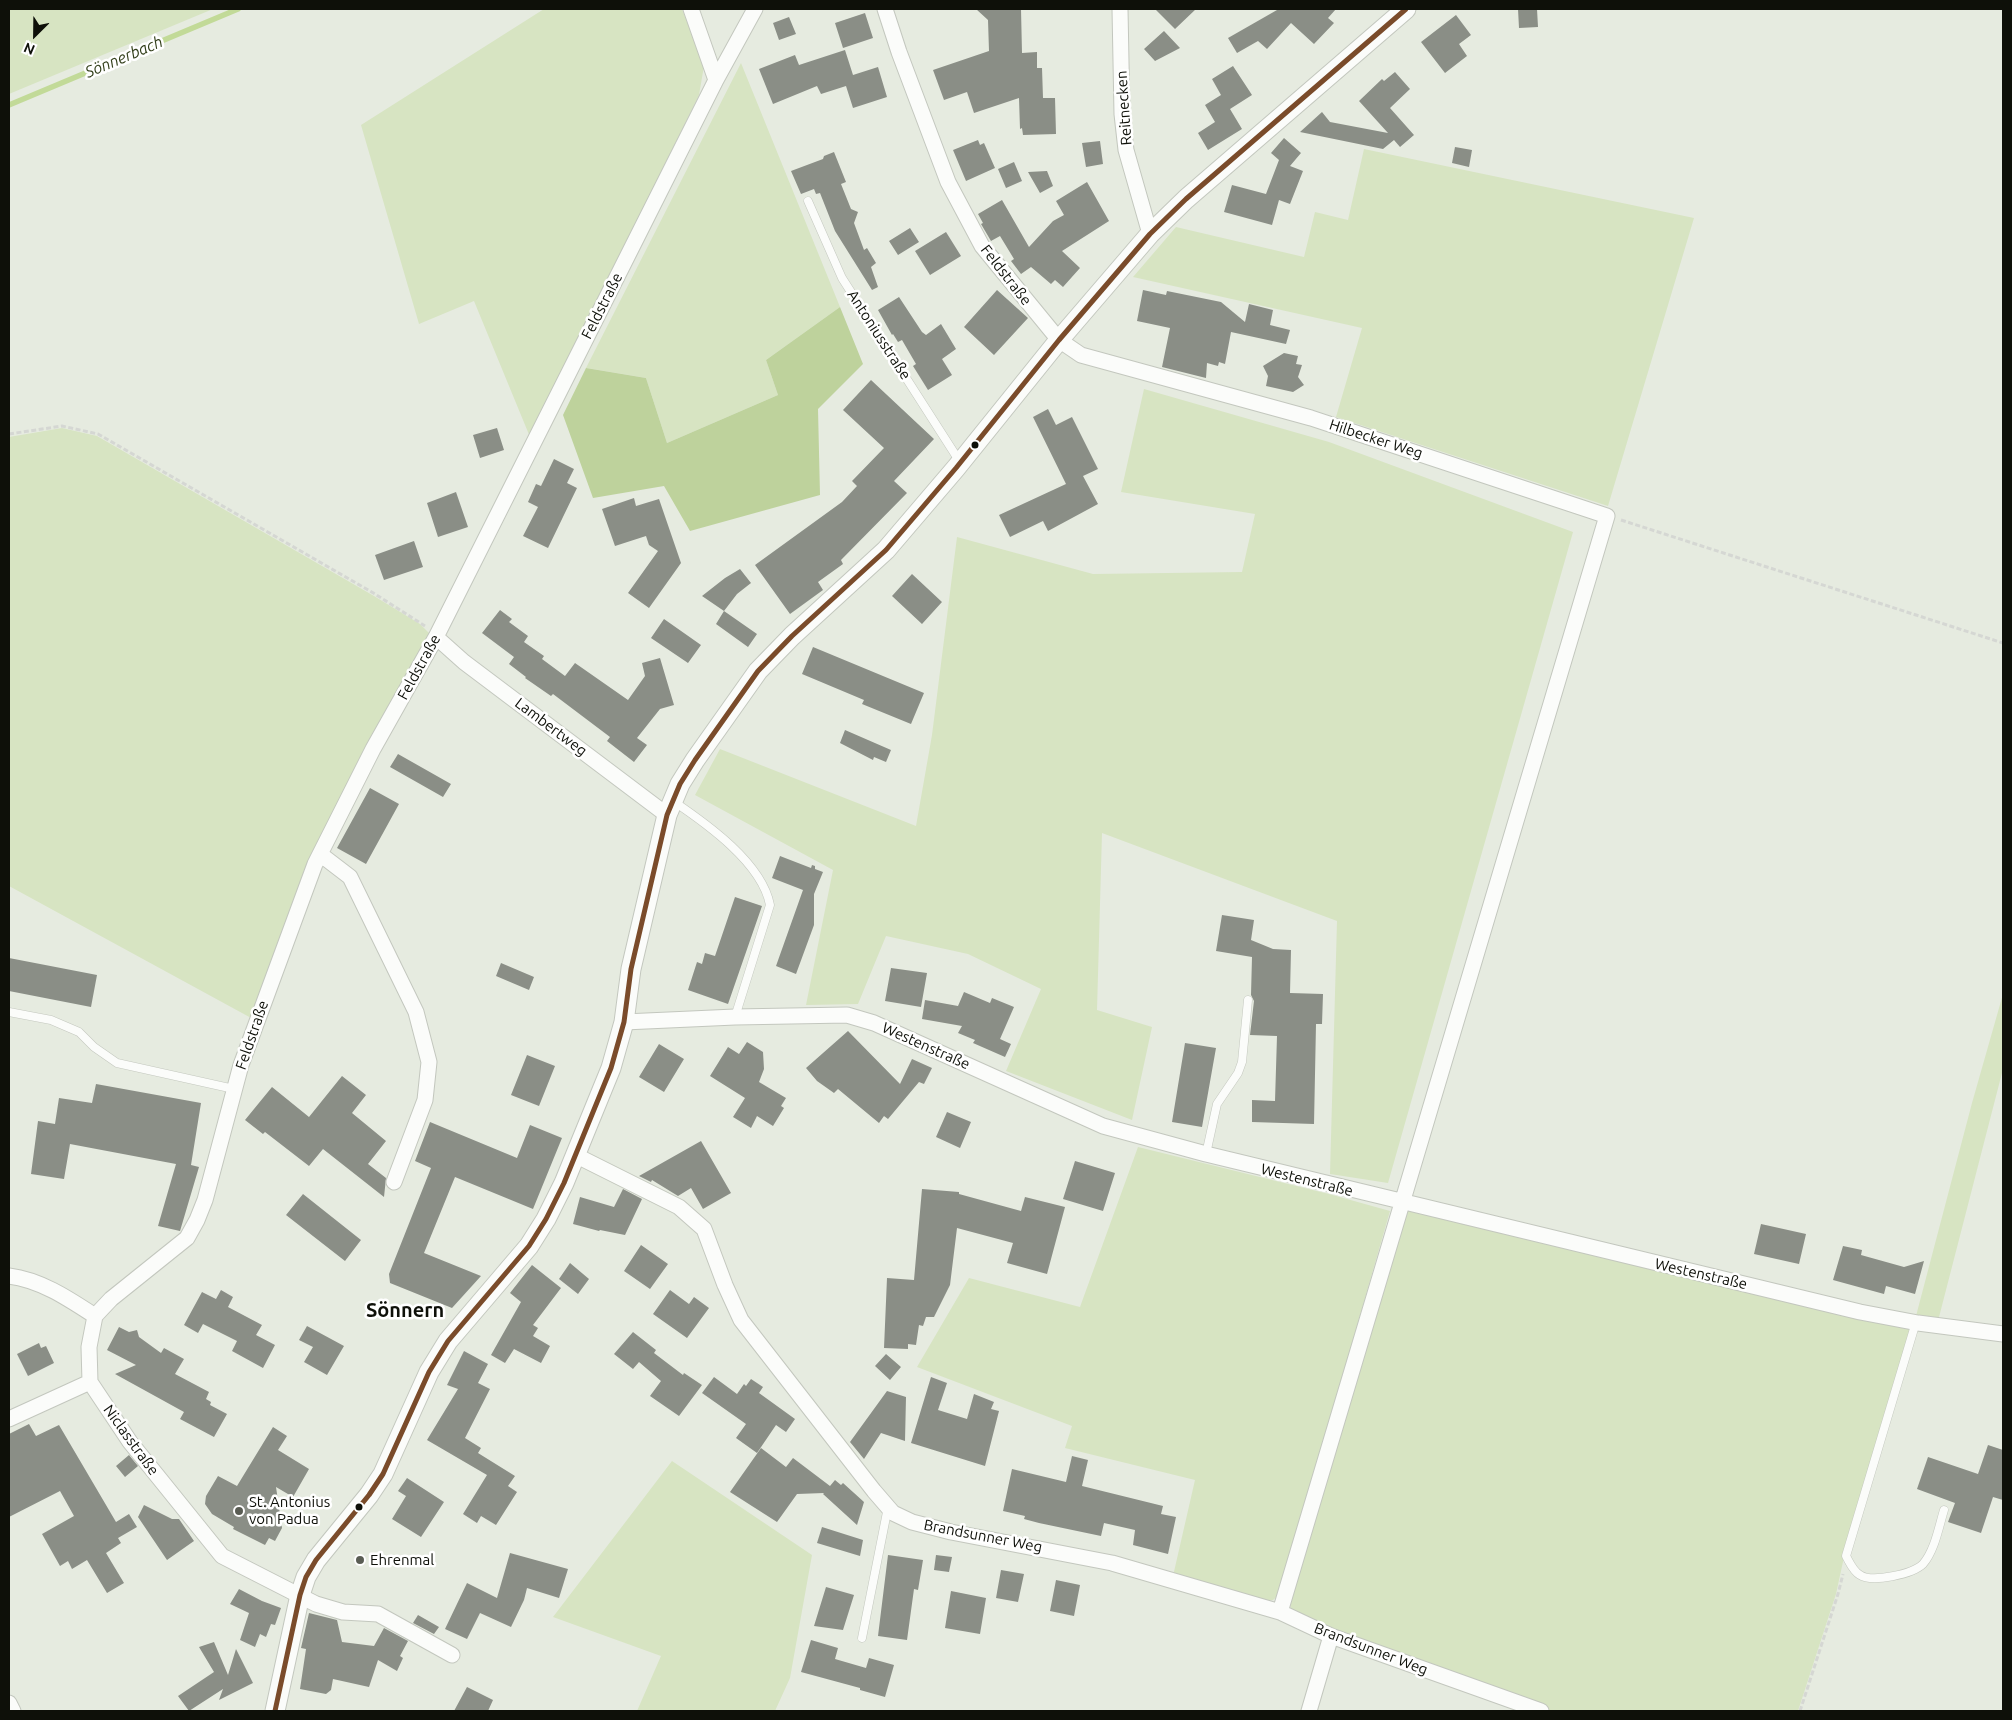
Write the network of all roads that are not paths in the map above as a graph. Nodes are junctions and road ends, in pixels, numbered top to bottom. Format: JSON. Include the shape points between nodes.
{"nodes":[{"id":1,"x":691,"y":9,"type":"edge"},
{"id":2,"x":755,"y":9,"type":"edge"},
{"id":3,"x":885,"y":9,"type":"edge"},
{"id":4,"x":1120,"y":9,"type":"edge"},
{"id":5,"x":1406,"y":9,"type":"edge"},
{"id":6,"x":716,"y":80,"type":"junction"},
{"id":7,"x":808,"y":201,"type":"dead end"},
{"id":8,"x":1150,"y":234,"type":"junction"},
{"id":9,"x":1059,"y":340,"type":"junction"},
{"id":10,"x":960,"y":462,"type":"junction"},
{"id":11,"x":436,"y":637,"type":"junction"},
{"id":12,"x":670,"y":808,"type":"junction"},
{"id":13,"x":320,"y":854,"type":"junction"},
{"id":14,"x":1248,"y":1000,"type":"dead end"},
{"id":15,"x":9,"y":1012,"type":"edge"},
{"id":16,"x":736,"y":1017,"type":"junction"},
{"id":17,"x":624,"y":1022,"type":"junction"},
{"id":18,"x":234,"y":1089,"type":"junction"},
{"id":19,"x":1206,"y":1154,"type":"junction"},
{"id":20,"x":575,"y":1155,"type":"junction"},
{"id":21,"x":394,"y":1182,"type":"dead end"},
{"id":22,"x":1403,"y":1203,"type":"junction"},
{"id":23,"x":9,"y":1276,"type":"edge"},
{"id":24,"x":95,"y":1316,"type":"junction"},
{"id":25,"x":1916,"y":1322,"type":"junction"},
{"id":26,"x":2003,"y":1334,"type":"edge"},
{"id":27,"x":90,"y":1382,"type":"junction"},
{"id":28,"x":9,"y":1419,"type":"edge"},
{"id":29,"x":888,"y":1507,"type":"junction"},
{"id":30,"x":1944,"y":1510,"type":"dead end"},
{"id":31,"x":300,"y":1595,"type":"junction"},
{"id":32,"x":1280,"y":1612,"type":"junction"},
{"id":33,"x":1331,"y":1636,"type":"junction"},
{"id":34,"x":862,"y":1638,"type":"dead end"},
{"id":35,"x":452,"y":1655,"type":"dead end"},
{"id":36,"x":9,"y":1703,"type":"edge"},
{"id":37,"x":13,"y":1711,"type":"edge"},
{"id":38,"x":275,"y":1711,"type":"edge"},
{"id":39,"x":1309,"y":1711,"type":"edge"},
{"id":40,"x":1541,"y":1711,"type":"edge"}],
"edges":[{"from":1,"to":6,"type":"street"},
{"from":2,"to":6,"type":"street","name":"Feldstraße"},
{"from":3,"to":9,"type":"street","name":"Feldstraße","via":[[948,182],[982,246]]},
{"from":4,"to":8,"type":"street","name":"Reitnecken","via":[[1126,150]]},
{"from":5,"to":8,"type":"street","via":[[1186,199]]},
{"from":6,"to":11,"type":"street","name":"Feldstraße"},
{"from":7,"to":10,"type":"lane","name":"Antoniusstraße","via":[[842,278]]},
{"from":8,"to":9,"type":"street"},
{"from":9,"to":10,"type":"street"},
{"from":9,"to":22,"type":"street","name":"Hilbecker Weg","via":[[1081,355],[1311,418],[1607,516]]},
{"from":10,"to":12,"type":"street","via":[[886,550],[758,671],[680,784]]},
{"from":11,"to":12,"type":"street","name":"Lambertweg","via":[[472,668]]},
{"from":11,"to":13,"type":"street","name":"Feldstraße","via":[[373,749]]},
{"from":12,"to":16,"type":"lane","via":[[692,814],[743,857],[768,892],[770,905]]},
{"from":12,"to":17,"type":"street","via":[[631,969]]},
{"from":13,"to":18,"type":"street","name":"Feldstraße"},
{"from":13,"to":21,"type":"street","via":[[350,876],[416,1012],[429,1062],[425,1100]]},
{"from":14,"to":19,"type":"lane","via":[[1242,1062],[1217,1104]]},
{"from":15,"to":18,"type":"lane","via":[[50,1020],[79,1032],[117,1063]]},
{"from":16,"to":17,"type":"street","name":"Westenstraße"},
{"from":16,"to":19,"type":"street","name":"Westenstraße","via":[[846,1015],[874,1023],[1104,1126]]},
{"from":17,"to":20,"type":"street","via":[[611,1068]]},
{"from":18,"to":24,"type":"street","name":"Feldstraße","via":[[205,1200],[187,1238],[111,1299]]},
{"from":19,"to":22,"type":"street","name":"Westenstraße"},
{"from":20,"to":29,"type":"street","name":"Brandsunner Weg","via":[[679,1207],[704,1229],[741,1320]]},
{"from":20,"to":31,"type":"street","via":[[542,1226],[529,1246],[448,1341],[429,1372],[383,1474],[316,1560]]},
{"from":22,"to":25,"type":"street","name":"Westenstraße","via":[[1850,1310]]},
{"from":22,"to":32,"type":"street"},
{"from":23,"to":24,"type":"street","via":[[48,1288]]},
{"from":24,"to":27,"type":"street","via":[[89,1348]]},
{"from":25,"to":26,"type":"street","name":"Westenstraße"},
{"from":25,"to":30,"type":"lane","via":[[1846,1556],[1853,1569],[1861,1576],[1890,1578],[1921,1566],[1929,1555]]},
{"from":27,"to":28,"type":"street"},
{"from":27,"to":31,"type":"street","name":"Niclasstraße","via":[[130,1442],[222,1556]]},
{"from":29,"to":32,"type":"street","name":"Brandsunner Weg","via":[[912,1522],[1112,1563]]},
{"from":29,"to":34,"type":"lane"},
{"from":31,"to":35,"type":"street","name":"Niclasstraße","via":[[343,1612],[378,1614]]},
{"from":31,"to":38,"type":"street"},
{"from":32,"to":33,"type":"street","name":"Brandsunner Weg"},
{"from":33,"to":39,"type":"street"},
{"from":33,"to":40,"type":"street","name":"Brandsunner Weg"},
{"from":36,"to":37,"type":"street"}]}
